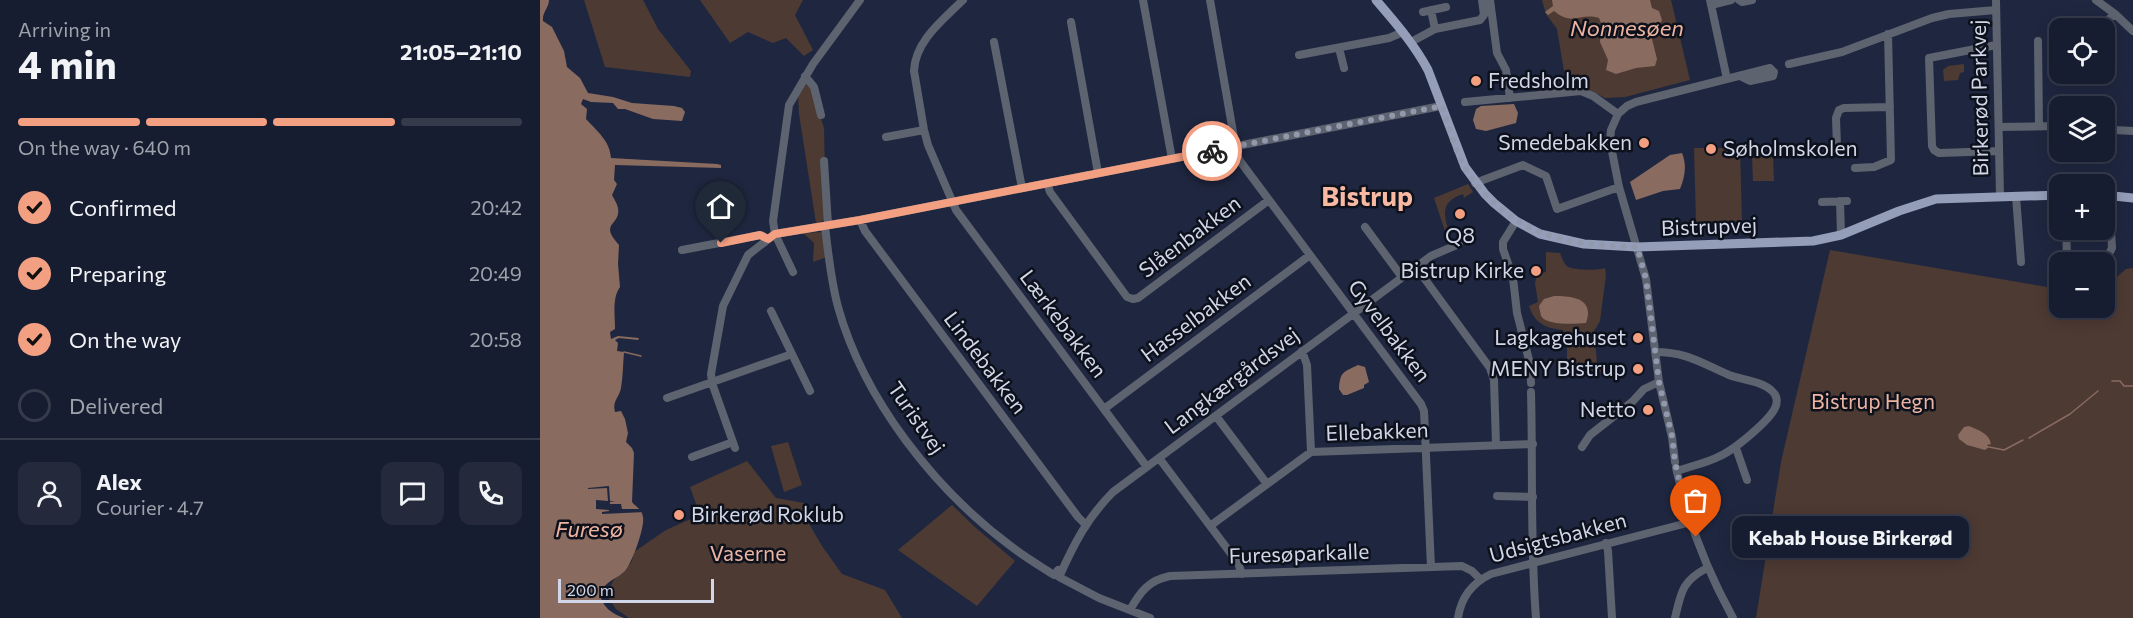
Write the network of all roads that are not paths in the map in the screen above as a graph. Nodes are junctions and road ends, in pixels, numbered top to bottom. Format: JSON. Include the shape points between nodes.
{"nodes":[{"id":1,"x":860,"y":0,"type":"edge"},
{"id":2,"x":963,"y":0,"type":"edge"},
{"id":3,"x":1143,"y":0,"type":"edge"},
{"id":4,"x":1210,"y":0,"type":"edge"},
{"id":5,"x":1376,"y":0,"type":"edge"},
{"id":6,"x":1482,"y":0,"type":"edge"},
{"id":7,"x":1490,"y":0,"type":"edge"},
{"id":8,"x":1731,"y":0,"type":"edge"},
{"id":9,"x":1739,"y":0,"type":"edge"},
{"id":10,"x":1752,"y":0,"type":"edge"},
{"id":11,"x":1996,"y":0,"type":"edge"},
{"id":12,"x":2096,"y":0,"type":"edge"},
{"id":13,"x":1710,"y":2,"type":"edge"},
{"id":14,"x":1446,"y":7,"type":"dead end"},
{"id":15,"x":1431,"y":10,"type":"junction"},
{"id":16,"x":1996,"y":10,"type":"junction"},
{"id":17,"x":1422,"y":12,"type":"dead end"},
{"id":18,"x":2115,"y":14,"type":"junction"},
{"id":19,"x":2110,"y":18,"type":"edge"},
{"id":20,"x":1071,"y":22,"type":"dead end"},
{"id":21,"x":1435,"y":29,"type":"junction"},
{"id":22,"x":2133,"y":31,"type":"edge"},
{"id":23,"x":1403,"y":32,"type":"junction"},
{"id":24,"x":1888,"y":34,"type":"junction"},
{"id":25,"x":2038,"y":41,"type":"dead end"},
{"id":26,"x":994,"y":42,"type":"dead end"},
{"id":27,"x":1411,"y":42,"type":"junction"},
{"id":28,"x":1996,"y":45,"type":"junction"},
{"id":29,"x":1340,"y":48,"type":"junction"},
{"id":30,"x":1299,"y":55,"type":"dead end"},
{"id":31,"x":1790,"y":64,"type":"dead end"},
{"id":32,"x":1344,"y":68,"type":"dead end"},
{"id":33,"x":805,"y":76,"type":"junction"},
{"id":34,"x":1740,"y":76,"type":"dead end"},
{"id":35,"x":1727,"y":79,"type":"junction"},
{"id":36,"x":1510,"y":98,"type":"junction"},
{"id":37,"x":1466,"y":102,"type":"dead end"},
{"id":38,"x":1442,"y":106,"type":"junction"},
{"id":39,"x":1890,"y":107,"type":"junction"},
{"id":40,"x":1618,"y":114,"type":"junction"},
{"id":41,"x":821,"y":115,"type":"dead end"},
{"id":42,"x":2039,"y":126,"type":"junction"},
{"id":43,"x":2049,"y":126,"type":"edge"},
{"id":44,"x":1999,"y":128,"type":"junction"},
{"id":45,"x":924,"y":130,"type":"junction"},
{"id":46,"x":2115,"y":130,"type":"edge"},
{"id":47,"x":2133,"y":131,"type":"edge"},
{"id":48,"x":886,"y":137,"type":"dead end"},
{"id":49,"x":1236,"y":146,"type":"junction"},
{"id":50,"x":1837,"y":146,"type":"dead end"},
{"id":51,"x":1999,"y":151,"type":"junction"},
{"id":52,"x":1172,"y":159,"type":"junction"},
{"id":53,"x":824,"y":161,"type":"dead end"},
{"id":54,"x":1855,"y":168,"type":"dead end"},
{"id":55,"x":1098,"y":173,"type":"junction"},
{"id":56,"x":1047,"y":183,"type":"junction"},
{"id":57,"x":1475,"y":183,"type":"junction"},
{"id":58,"x":1619,"y":187,"type":"junction"},
{"id":59,"x":1022,"y":188,"type":"junction"},
{"id":60,"x":2049,"y":195,"type":"edge"},
{"id":61,"x":2000,"y":196,"type":"junction"},
{"id":62,"x":2016,"y":196,"type":"junction"},
{"id":63,"x":2115,"y":196,"type":"edge"},
{"id":64,"x":2133,"y":198,"type":"edge"},
{"id":65,"x":1269,"y":200,"type":"junction"},
{"id":66,"x":953,"y":202,"type":"junction"},
{"id":67,"x":1822,"y":202,"type":"dead end"},
{"id":68,"x":860,"y":220,"type":"junction"},
{"id":69,"x":1516,"y":221,"type":"junction"},
{"id":70,"x":827,"y":226,"type":"junction"},
{"id":71,"x":1365,"y":226,"type":"dead end"},
{"id":72,"x":775,"y":234,"type":"junction"},
{"id":73,"x":1841,"y":235,"type":"junction"},
{"id":74,"x":768,"y":239,"type":"junction"},
{"id":75,"x":2111,"y":240,"type":"edge"},
{"id":76,"x":1459,"y":244,"type":"dead end"},
{"id":77,"x":1637,"y":247,"type":"junction"},
{"id":78,"x":682,"y":250,"type":"dead end"},
{"id":79,"x":2110,"y":252,"type":"dead end"},
{"id":80,"x":1310,"y":255,"type":"junction"},
{"id":81,"x":2021,"y":262,"type":"dead end"},
{"id":82,"x":1416,"y":267,"type":"junction"},
{"id":83,"x":793,"y":272,"type":"dead end"},
{"id":84,"x":1402,"y":277,"type":"junction"},
{"id":85,"x":771,"y":311,"type":"dead end"},
{"id":86,"x":1353,"y":313,"type":"junction"},
{"id":87,"x":1302,"y":351,"type":"junction"},
{"id":88,"x":1655,"y":352,"type":"junction"},
{"id":89,"x":792,"y":354,"type":"junction"},
{"id":90,"x":1659,"y":382,"type":"junction"},
{"id":91,"x":712,"y":383,"type":"junction"},
{"id":92,"x":1531,"y":383,"type":"dead end"},
{"id":93,"x":810,"y":392,"type":"dead end"},
{"id":94,"x":1531,"y":392,"type":"dead end"},
{"id":95,"x":667,"y":398,"type":"dead end"},
{"id":96,"x":1104,"y":408,"type":"junction"},
{"id":97,"x":1216,"y":416,"type":"junction"},
{"id":98,"x":1533,"y":444,"type":"junction"},
{"id":99,"x":1496,"y":445,"type":"junction"},
{"id":100,"x":1582,"y":447,"type":"dead end"},
{"id":101,"x":1426,"y":448,"type":"junction"},
{"id":102,"x":1736,"y":448,"type":"junction"},
{"id":103,"x":1311,"y":452,"type":"junction"},
{"id":104,"x":692,"y":457,"type":"dead end"},
{"id":105,"x":1159,"y":458,"type":"junction"},
{"id":106,"x":1676,"y":466,"type":"junction"},
{"id":107,"x":1147,"y":467,"type":"junction"},
{"id":108,"x":1747,"y":480,"type":"dead end"},
{"id":109,"x":1267,"y":484,"type":"junction"},
{"id":110,"x":1497,"y":496,"type":"dead end"},
{"id":111,"x":1533,"y":497,"type":"junction"},
{"id":112,"x":1691,"y":522,"type":"junction"},
{"id":113,"x":1085,"y":524,"type":"junction"},
{"id":114,"x":1210,"y":526,"type":"junction"},
{"id":115,"x":1606,"y":543,"type":"junction"},
{"id":116,"x":1532,"y":562,"type":"junction"},
{"id":117,"x":1431,"y":567,"type":"junction"},
{"id":118,"x":1707,"y":568,"type":"junction"},
{"id":119,"x":1059,"y":573,"type":"junction"},
{"id":120,"x":1242,"y":574,"type":"junction"},
{"id":121,"x":1480,"y":579,"type":"junction"},
{"id":122,"x":1130,"y":610,"type":"junction"},
{"id":123,"x":1150,"y":618,"type":"edge"},
{"id":124,"x":1458,"y":618,"type":"edge"},
{"id":125,"x":1536,"y":618,"type":"edge"},
{"id":126,"x":1612,"y":618,"type":"edge"},
{"id":127,"x":1675,"y":618,"type":"edge"},
{"id":128,"x":1733,"y":618,"type":"edge"}],
"edges":[{"from":1,"to":33,"type":"street"},
{"from":2,"to":45,"type":"street","name":"Lærkebakken","via":[[917,53],[914,71]]},
{"from":3,"to":52,"type":"street"},
{"from":4,"to":49,"type":"street","name":"Gyvelbakken"},
{"from":5,"to":23,"type":"main road","name":"Bistrupvej"},
{"from":6,"to":21,"type":"street","via":[[1484,15],[1480,20]]},
{"from":7,"to":36,"type":"street","via":[[1497,53],[1506,70]]},
{"from":8,"to":13,"type":"street"},
{"from":9,"to":10,"type":"street"},
{"from":11,"to":16,"type":"street","name":"Birkerød Parkvej"},
{"from":12,"to":18,"type":"street"},
{"from":13,"to":35,"type":"street"},
{"from":14,"to":15,"type":"street"},
{"from":15,"to":17,"type":"street"},
{"from":15,"to":21,"type":"street"},
{"from":16,"to":24,"type":"street","via":[[1949,14]]},
{"from":16,"to":28,"type":"street","name":"Birkerød Parkvej"},
{"from":18,"to":19,"type":"street"},
{"from":18,"to":22,"type":"street"},
{"from":20,"to":55,"type":"street"},
{"from":21,"to":27,"type":"street"},
{"from":23,"to":27,"type":"main road","name":"Bistrupvej"},
{"from":23,"to":29,"type":"street","via":[[1389,39]]},
{"from":24,"to":31,"type":"street","via":[[1833,54]]},
{"from":24,"to":39,"type":"street"},
{"from":25,"to":42,"type":"street"},
{"from":26,"to":59,"type":"street"},
{"from":27,"to":38,"type":"main road","name":"Bistrupvej","via":[[1428,70]]},
{"from":28,"to":44,"type":"street","name":"Birkerød Parkvej"},
{"from":28,"to":51,"type":"street","via":[[1929,58],[1934,150]]},
{"from":29,"to":30,"type":"street"},
{"from":29,"to":32,"type":"street"},
{"from":33,"to":41,"type":"street","via":[[814,87]]},
{"from":33,"to":72,"type":"street","via":[[789,105],[776,195]]},
{"from":34,"to":35,"type":"street"},
{"from":35,"to":40,"type":"street","via":[[1636,102]]},
{"from":36,"to":37,"type":"street"},
{"from":36,"to":40,"type":"street","via":[[1581,91]]},
{"from":38,"to":49,"type":"street"},
{"from":38,"to":57,"type":"main road","name":"Bistrupvej","via":[[1461,159]]},
{"from":39,"to":50,"type":"street","via":[[1839,110]]},
{"from":39,"to":54,"type":"street","via":[[1892,160],[1874,167]]},
{"from":40,"to":58,"type":"street","via":[[1610,135]]},
{"from":42,"to":43,"type":"street"},
{"from":42,"to":44,"type":"street"},
{"from":44,"to":51,"type":"street","name":"Birkerød Parkvej"},
{"from":45,"to":48,"type":"street"},
{"from":45,"to":66,"type":"street","name":"Lærkebakken"},
{"from":46,"to":47,"type":"street"},
{"from":49,"to":52,"type":"street"},
{"from":49,"to":65,"type":"street","name":"Gyvelbakken","via":[[1240,161]]},
{"from":51,"to":61,"type":"street","name":"Birkerød Parkvej"},
{"from":52,"to":55,"type":"street"},
{"from":53,"to":70,"type":"street","name":"Turistvej"},
{"from":55,"to":56,"type":"street"},
{"from":56,"to":59,"type":"street"},
{"from":56,"to":65,"type":"street","name":"Slåenbakken","via":[[1127,297],[1133,299]]},
{"from":57,"to":58,"type":"street","via":[[1523,165],[1546,176],[1557,209]]},
{"from":57,"to":69,"type":"main road","name":"Bistrupvej"},
{"from":58,"to":77,"type":"street"},
{"from":59,"to":66,"type":"street"},
{"from":60,"to":62,"type":"main road","name":"Bistrupvej"},
{"from":61,"to":62,"type":"main road","name":"Bistrupvej"},
{"from":61,"to":73,"type":"main road","name":"Bistrupvej","via":[[1936,199]]},
{"from":62,"to":81,"type":"street"},
{"from":63,"to":64,"type":"main road"},
{"from":65,"to":80,"type":"street","name":"Gyvelbakken"},
{"from":66,"to":68,"type":"street"},
{"from":66,"to":96,"type":"street","name":"Lærkebakken"},
{"from":67,"to":73,"type":"street","via":[[1844,201]]},
{"from":68,"to":70,"type":"street"},
{"from":68,"to":113,"type":"street","name":"Lindebakken"},
{"from":69,"to":77,"type":"main road","name":"Bistrupvej","via":[[1562,240]]},
{"from":69,"to":92,"type":"street","via":[[1503,249],[1513,278]]},
{"from":70,"to":72,"type":"street"},
{"from":70,"to":119,"type":"street","name":"Turistvej","via":[[838,306],[859,363],[887,412],[916,453],[963,505],[1012,548],[1054,574]]},
{"from":71,"to":84,"type":"street"},
{"from":72,"to":74,"type":"street"},
{"from":72,"to":83,"type":"street"},
{"from":73,"to":77,"type":"main road","name":"Bistrupvej","via":[[1813,241]]},
{"from":74,"to":78,"type":"street","via":[[760,235]]},
{"from":74,"to":91,"type":"street","via":[[748,255],[726,298]]},
{"from":75,"to":79,"type":"street"},
{"from":76,"to":82,"type":"street","name":"Langkærgårdsvej"},
{"from":77,"to":88,"type":"street","via":[[1646,279]]},
{"from":80,"to":86,"type":"street","name":"Gyvelbakken"},
{"from":80,"to":96,"type":"street","name":"Hasselbakken"},
{"from":82,"to":84,"type":"street","name":"Langkærgårdsvej"},
{"from":82,"to":99,"type":"street","via":[[1490,368],[1494,380]]},
{"from":84,"to":86,"type":"street","name":"Langkærgårdsvej"},
{"from":85,"to":89,"type":"street"},
{"from":86,"to":87,"type":"street","name":"Langkærgårdsvej"},
{"from":86,"to":101,"type":"street","name":"Gyvelbakken","via":[[1421,404]]},
{"from":87,"to":97,"type":"street","name":"Langkærgårdsvej"},
{"from":87,"to":103,"type":"street","via":[[1307,365]]},
{"from":88,"to":90,"type":"street"},
{"from":88,"to":102,"type":"street","via":[[1689,356],[1774,393],[1774,410]]},
{"from":89,"to":91,"type":"street"},
{"from":89,"to":93,"type":"street"},
{"from":90,"to":100,"type":"street","via":[[1644,389],[1590,435]]},
{"from":90,"to":106,"type":"street"},
{"from":91,"to":95,"type":"street"},
{"from":91,"to":104,"type":"street","via":[[734,445]]},
{"from":94,"to":98,"type":"street"},
{"from":96,"to":107,"type":"street","name":"Lærkebakken"},
{"from":97,"to":105,"type":"street","name":"Langkærgårdsvej"},
{"from":97,"to":109,"type":"street"},
{"from":98,"to":99,"type":"street","name":"Ellebakken"},
{"from":98,"to":111,"type":"street"},
{"from":99,"to":101,"type":"street","name":"Ellebakken"},
{"from":101,"to":103,"type":"street","name":"Ellebakken"},
{"from":101,"to":117,"type":"street","name":"Gyvelbakken"},
{"from":102,"to":106,"type":"street","via":[[1718,458]]},
{"from":102,"to":108,"type":"street"},
{"from":103,"to":109,"type":"street","name":"Ellebakken"},
{"from":105,"to":107,"type":"street","name":"Langkærgårdsvej"},
{"from":105,"to":114,"type":"street"},
{"from":106,"to":112,"type":"street"},
{"from":107,"to":113,"type":"street","name":"Langkærgårdsvej","via":[[1113,492]]},
{"from":109,"to":114,"type":"street","name":"Ellebakken"},
{"from":110,"to":111,"type":"street"},
{"from":111,"to":116,"type":"street"},
{"from":112,"to":115,"type":"street","name":"Udsigtsbakken"},
{"from":112,"to":118,"type":"street"},
{"from":113,"to":119,"type":"street","name":"Langkærgårdsvej"},
{"from":114,"to":120,"type":"street"},
{"from":115,"to":116,"type":"street","name":"Udsigtsbakken"},
{"from":115,"to":126,"type":"street"},
{"from":116,"to":121,"type":"street","name":"Udsigtsbakken"},
{"from":116,"to":125,"type":"street"},
{"from":117,"to":120,"type":"street","name":"Furesøparkalle"},
{"from":117,"to":121,"type":"street","name":"Furesøparkalle","via":[[1462,566]]},
{"from":118,"to":127,"type":"street","via":[[1686,584]]},
{"from":118,"to":128,"type":"street"},
{"from":119,"to":122,"type":"street","name":"Turistvej","via":[[1100,598]]},
{"from":120,"to":122,"type":"street","name":"Furesøparkalle","via":[[1160,578],[1139,594]]},
{"from":121,"to":124,"type":"street","name":"Udsigtsbakken","via":[[1464,598]]},
{"from":122,"to":123,"type":"street","name":"Turistvej"}]}
